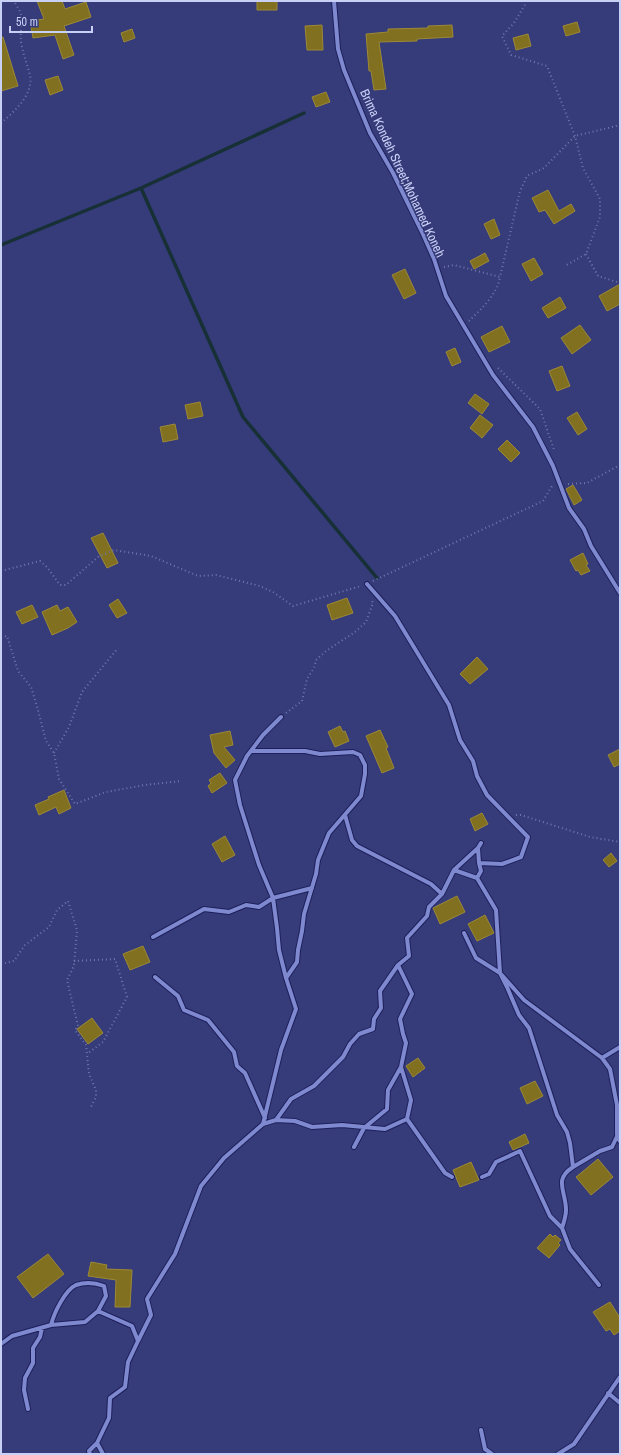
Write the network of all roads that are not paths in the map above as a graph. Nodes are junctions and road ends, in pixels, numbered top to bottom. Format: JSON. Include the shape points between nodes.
{"nodes":[{"id":1,"x":334,"y":1,"type":"edge"},
{"id":2,"x":367,"y":584,"type":"road end"},
{"id":3,"x":620,"y":593,"type":"edge"},
{"id":4,"x":281,"y":716,"type":"road end"},
{"id":5,"x":251,"y":751,"type":"junction"},
{"id":6,"x":345,"y":815,"type":"junction"},
{"id":7,"x":481,"y":843,"type":"dead end"},
{"id":8,"x":478,"y":848,"type":"junction"},
{"id":9,"x":479,"y":863,"type":"junction"},
{"id":10,"x":454,"y":870,"type":"junction"},
{"id":11,"x":477,"y":878,"type":"junction"},
{"id":12,"x":312,"y":888,"type":"junction"},
{"id":13,"x":442,"y":894,"type":"junction"},
{"id":14,"x":272,"y":898,"type":"junction"},
{"id":15,"x":464,"y":933,"type":"dead end"},
{"id":16,"x":153,"y":937,"type":"dead end"},
{"id":17,"x":398,"y":965,"type":"junction"},
{"id":18,"x":500,"y":973,"type":"junction"},
{"id":19,"x":155,"y":977,"type":"dead end"},
{"id":20,"x":286,"y":978,"type":"junction"},
{"id":21,"x":620,"y":1047,"type":"edge"},
{"id":22,"x":602,"y":1058,"type":"junction"},
{"id":23,"x":401,"y":1067,"type":"junction"},
{"id":24,"x":265,"y":1118,"type":"junction"},
{"id":25,"x":407,"y":1119,"type":"junction"},
{"id":26,"x":276,"y":1120,"type":"junction"},
{"id":27,"x":263,"y":1124,"type":"junction"},
{"id":28,"x":364,"y":1128,"type":"junction"},
{"id":29,"x":620,"y":1130,"type":"edge"},
{"id":30,"x":617,"y":1135,"type":"junction"},
{"id":31,"x":620,"y":1140,"type":"edge"},
{"id":32,"x":354,"y":1147,"type":"dead end"},
{"id":33,"x":573,"y":1167,"type":"junction"},
{"id":34,"x":452,"y":1177,"type":"dead end"},
{"id":35,"x":482,"y":1177,"type":"dead end"},
{"id":36,"x":562,"y":1228,"type":"junction"},
{"id":37,"x":599,"y":1285,"type":"dead end"},
{"id":38,"x":98,"y":1311,"type":"junction"},
{"id":39,"x":51,"y":1325,"type":"junction"},
{"id":40,"x":42,"y":1328,"type":"junction"},
{"id":41,"x":138,"y":1341,"type":"junction"},
{"id":42,"x":1,"y":1344,"type":"edge"},
{"id":43,"x":620,"y":1377,"type":"edge"},
{"id":44,"x":608,"y":1393,"type":"junction"},
{"id":45,"x":620,"y":1403,"type":"edge"},
{"id":46,"x":28,"y":1409,"type":"dead end"},
{"id":47,"x":481,"y":1430,"type":"dead end"},
{"id":48,"x":97,"y":1443,"type":"junction"},
{"id":49,"x":90,"y":1454,"type":"edge"},
{"id":50,"x":104,"y":1454,"type":"edge"},
{"id":51,"x":492,"y":1454,"type":"edge"},
{"id":52,"x":558,"y":1454,"type":"edge"}],
"edges":[{"from":1,"to":3,"type":"street","name":"Brima Kondeh Street;Mohamed Koneh","via":[[338,49],[344,70],[370,133],[422,232],[446,296],[489,368],[533,426],[570,508]]},
{"from":2,"to":9,"type":"street","via":[[395,616],[449,705],[460,740],[474,761],[477,776],[487,795],[528,836],[521,857],[502,864]]},
{"from":4,"to":5,"type":"street"},
{"from":5,"to":6,"type":"street","via":[[305,750],[320,754],[353,752],[360,756],[365,765],[361,796]]},
{"from":5,"to":14,"type":"street","via":[[235,780],[240,805]]},
{"from":6,"to":12,"type":"street","via":[[329,833],[318,860]]},
{"from":6,"to":13,"type":"street","via":[[352,840],[357,846],[431,884]]},
{"from":7,"to":8,"type":"street"},
{"from":8,"to":9,"type":"street"},
{"from":8,"to":10,"type":"street"},
{"from":9,"to":11,"type":"street","via":[[481,871]]},
{"from":10,"to":11,"type":"street"},
{"from":10,"to":13,"type":"street"},
{"from":11,"to":18,"type":"street","via":[[496,910]]},
{"from":12,"to":14,"type":"street"},
{"from":12,"to":20,"type":"street","via":[[304,914],[297,962]]},
{"from":13,"to":17,"type":"street","via":[[429,907],[427,916],[407,938],[409,956]]},
{"from":14,"to":16,"type":"street","via":[[259,907],[246,905],[230,912],[204,909]]},
{"from":14,"to":20,"type":"street","via":[[279,950]]},
{"from":15,"to":18,"type":"street","via":[[476,958]]},
{"from":17,"to":23,"type":"street","via":[[412,994],[400,1019],[406,1044]]},
{"from":17,"to":26,"type":"street","via":[[380,991],[381,1008],[374,1019],[373,1030],[359,1034],[343,1057],[314,1086],[291,1098]]},
{"from":18,"to":22,"type":"street","via":[[524,1000]]},
{"from":18,"to":33,"type":"street","via":[[519,1015],[529,1028],[557,1115],[567,1132]]},
{"from":19,"to":24,"type":"street","via":[[178,996],[184,1010],[208,1020],[234,1052],[237,1066],[245,1072]]},
{"from":20,"to":24,"type":"street","via":[[296,1009],[281,1050]]},
{"from":21,"to":22,"type":"street"},
{"from":22,"to":30,"type":"street","via":[[610,1069],[617,1106]]},
{"from":23,"to":25,"type":"street","via":[[410,1100]]},
{"from":23,"to":28,"type":"street","via":[[388,1090],[387,1109]]},
{"from":24,"to":27,"type":"street"},
{"from":25,"to":28,"type":"street","via":[[385,1129]]},
{"from":25,"to":34,"type":"street","via":[[445,1173]]},
{"from":26,"to":27,"type":"street"},
{"from":26,"to":28,"type":"street","via":[[295,1121],[312,1127],[342,1125]]},
{"from":27,"to":41,"type":"street","via":[[224,1158],[201,1186],[175,1254],[147,1299],[151,1315]]},
{"from":28,"to":32,"type":"street"},
{"from":29,"to":30,"type":"street"},
{"from":30,"to":31,"type":"street"},
{"from":30,"to":33,"type":"street","via":[[612,1147]]},
{"from":33,"to":36,"type":"street","via":[[566,1172],[562,1180],[566,1209]]},
{"from":35,"to":36,"type":"street","via":[[489,1174],[496,1162],[520,1152],[550,1216]]},
{"from":36,"to":37,"type":"street","via":[[570,1249]]},
{"from":38,"to":39,"type":"street","via":[[85,1322]]},
{"from":38,"to":39,"type":"street","via":[[106,1296],[104,1286],[95,1283],[76,1286],[64,1297],[53,1314]]},
{"from":38,"to":41,"type":"street","via":[[132,1326]]},
{"from":39,"to":40,"type":"street"},
{"from":40,"to":42,"type":"street","via":[[12,1336]]},
{"from":40,"to":46,"type":"street","via":[[33,1348],[33,1363],[25,1378],[24,1390]]},
{"from":41,"to":48,"type":"street","via":[[128,1362],[125,1387],[110,1398],[109,1418]]},
{"from":43,"to":44,"type":"street"},
{"from":44,"to":45,"type":"street"},
{"from":44,"to":52,"type":"street","via":[[574,1444]]},
{"from":47,"to":51,"type":"street","via":[[485,1449]]},
{"from":48,"to":49,"type":"street","via":[[89,1451]]},
{"from":48,"to":50,"type":"street"}]}
